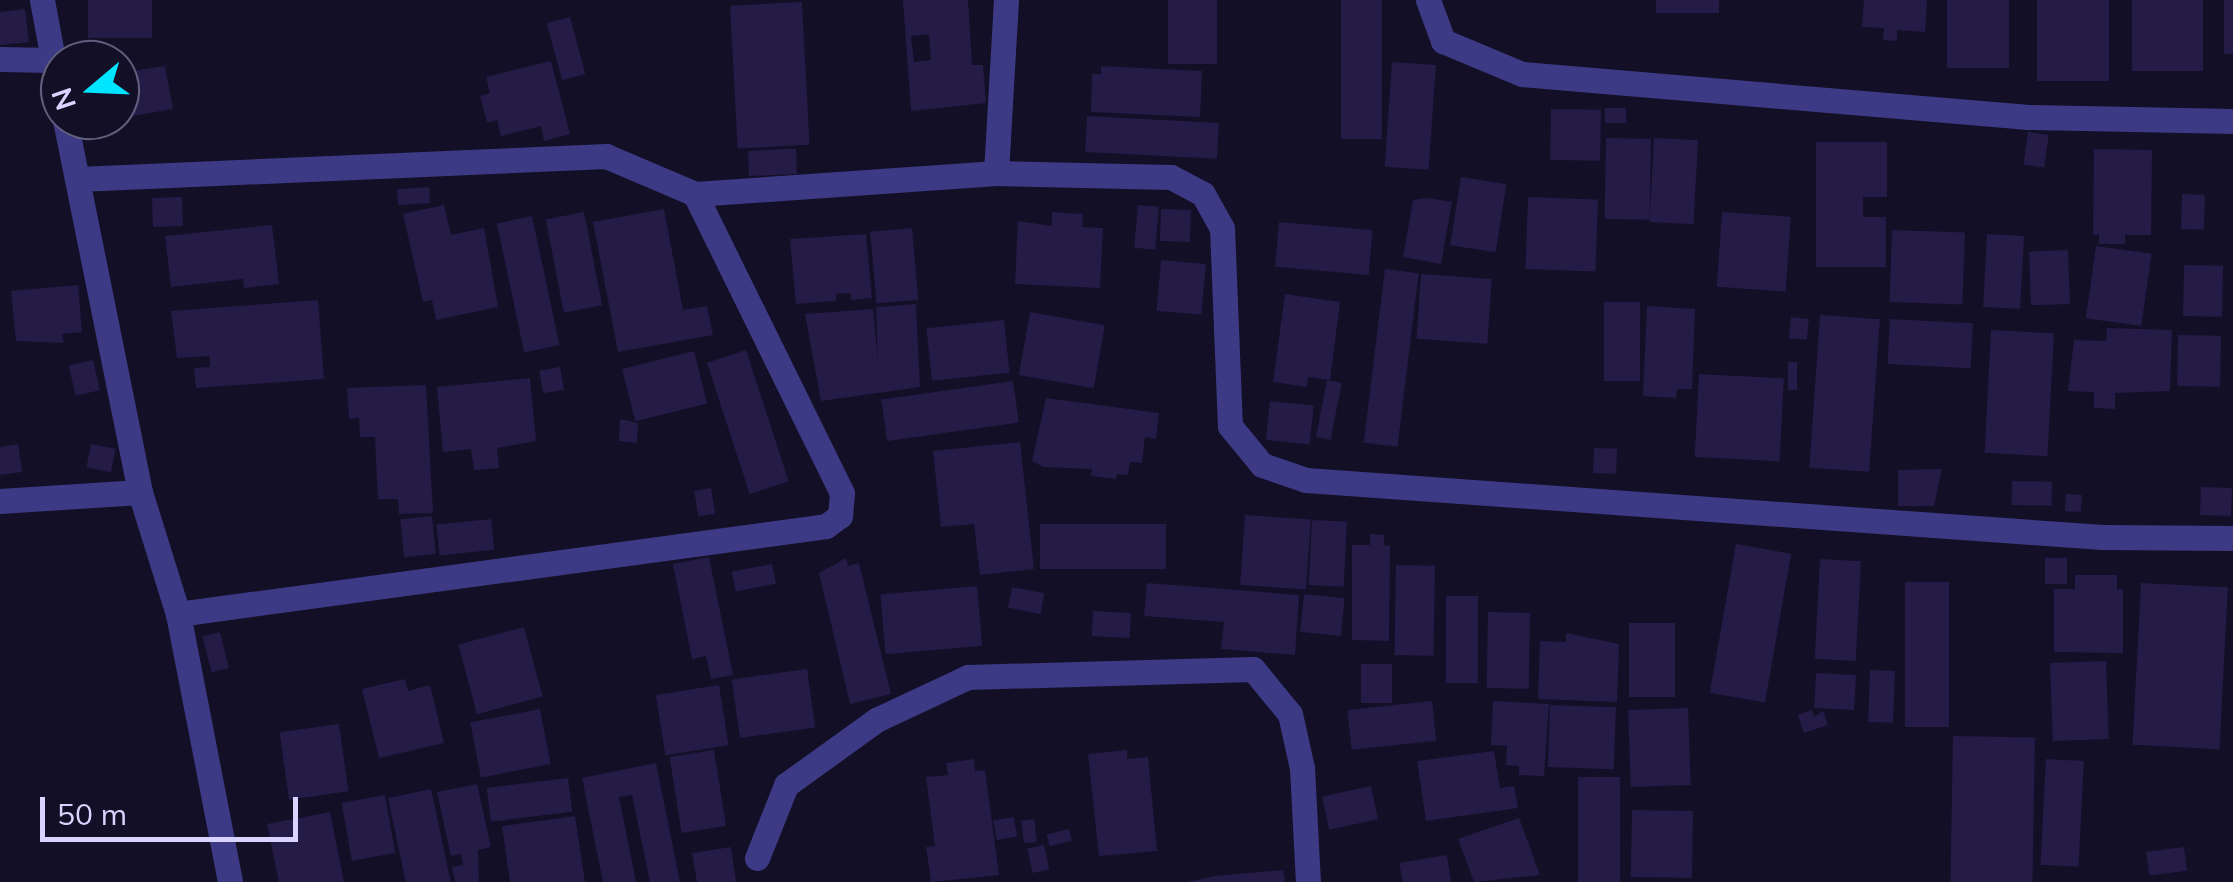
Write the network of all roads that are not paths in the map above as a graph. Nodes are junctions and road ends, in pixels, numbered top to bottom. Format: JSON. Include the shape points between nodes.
{"nodes":[{"id":1,"x":42,"y":0,"type":"edge"},
{"id":2,"x":1006,"y":0,"type":"edge"},
{"id":3,"x":1428,"y":0,"type":"edge"},
{"id":4,"x":49,"y":40,"type":"edge"},
{"id":5,"x":0,"y":59,"type":"edge"},
{"id":6,"x":40,"y":60,"type":"edge"},
{"id":7,"x":2233,"y":121,"type":"edge"},
{"id":8,"x":69,"y":140,"type":"edge"},
{"id":9,"x":996,"y":173,"type":"junction"},
{"id":10,"x":78,"y":180,"type":"junction"},
{"id":11,"x":695,"y":194,"type":"junction"},
{"id":12,"x":140,"y":492,"type":"junction"},
{"id":13,"x":0,"y":501,"type":"edge"},
{"id":14,"x":2233,"y":538,"type":"edge"},
{"id":15,"x":178,"y":614,"type":"junction"},
{"id":16,"x":757,"y":858,"type":"dead end"},
{"id":17,"x":230,"y":882,"type":"edge"},
{"id":18,"x":1308,"y":882,"type":"edge"}],
"edges":[{"from":1,"to":4,"type":"street"},
{"from":2,"to":9,"type":"street"},
{"from":3,"to":7,"type":"street","via":[[1443,41],[1522,74],[2028,117]]},
{"from":5,"to":6,"type":"street"},
{"from":8,"to":10,"type":"street"},
{"from":9,"to":11,"type":"street"},
{"from":9,"to":14,"type":"street","via":[[1171,177],[1203,194],[1222,228],[1230,426],[1262,465],[1306,480],[2102,537]]},
{"from":10,"to":11,"type":"street","via":[[606,156]]},
{"from":10,"to":12,"type":"street"},
{"from":11,"to":15,"type":"street","via":[[842,493],[840,516],[826,526]]},
{"from":12,"to":13,"type":"street"},
{"from":12,"to":15,"type":"street"},
{"from":15,"to":17,"type":"street"},
{"from":16,"to":18,"type":"street","via":[[786,785],[876,720],[968,677],[1254,669],[1290,714],[1302,768]]}]}
